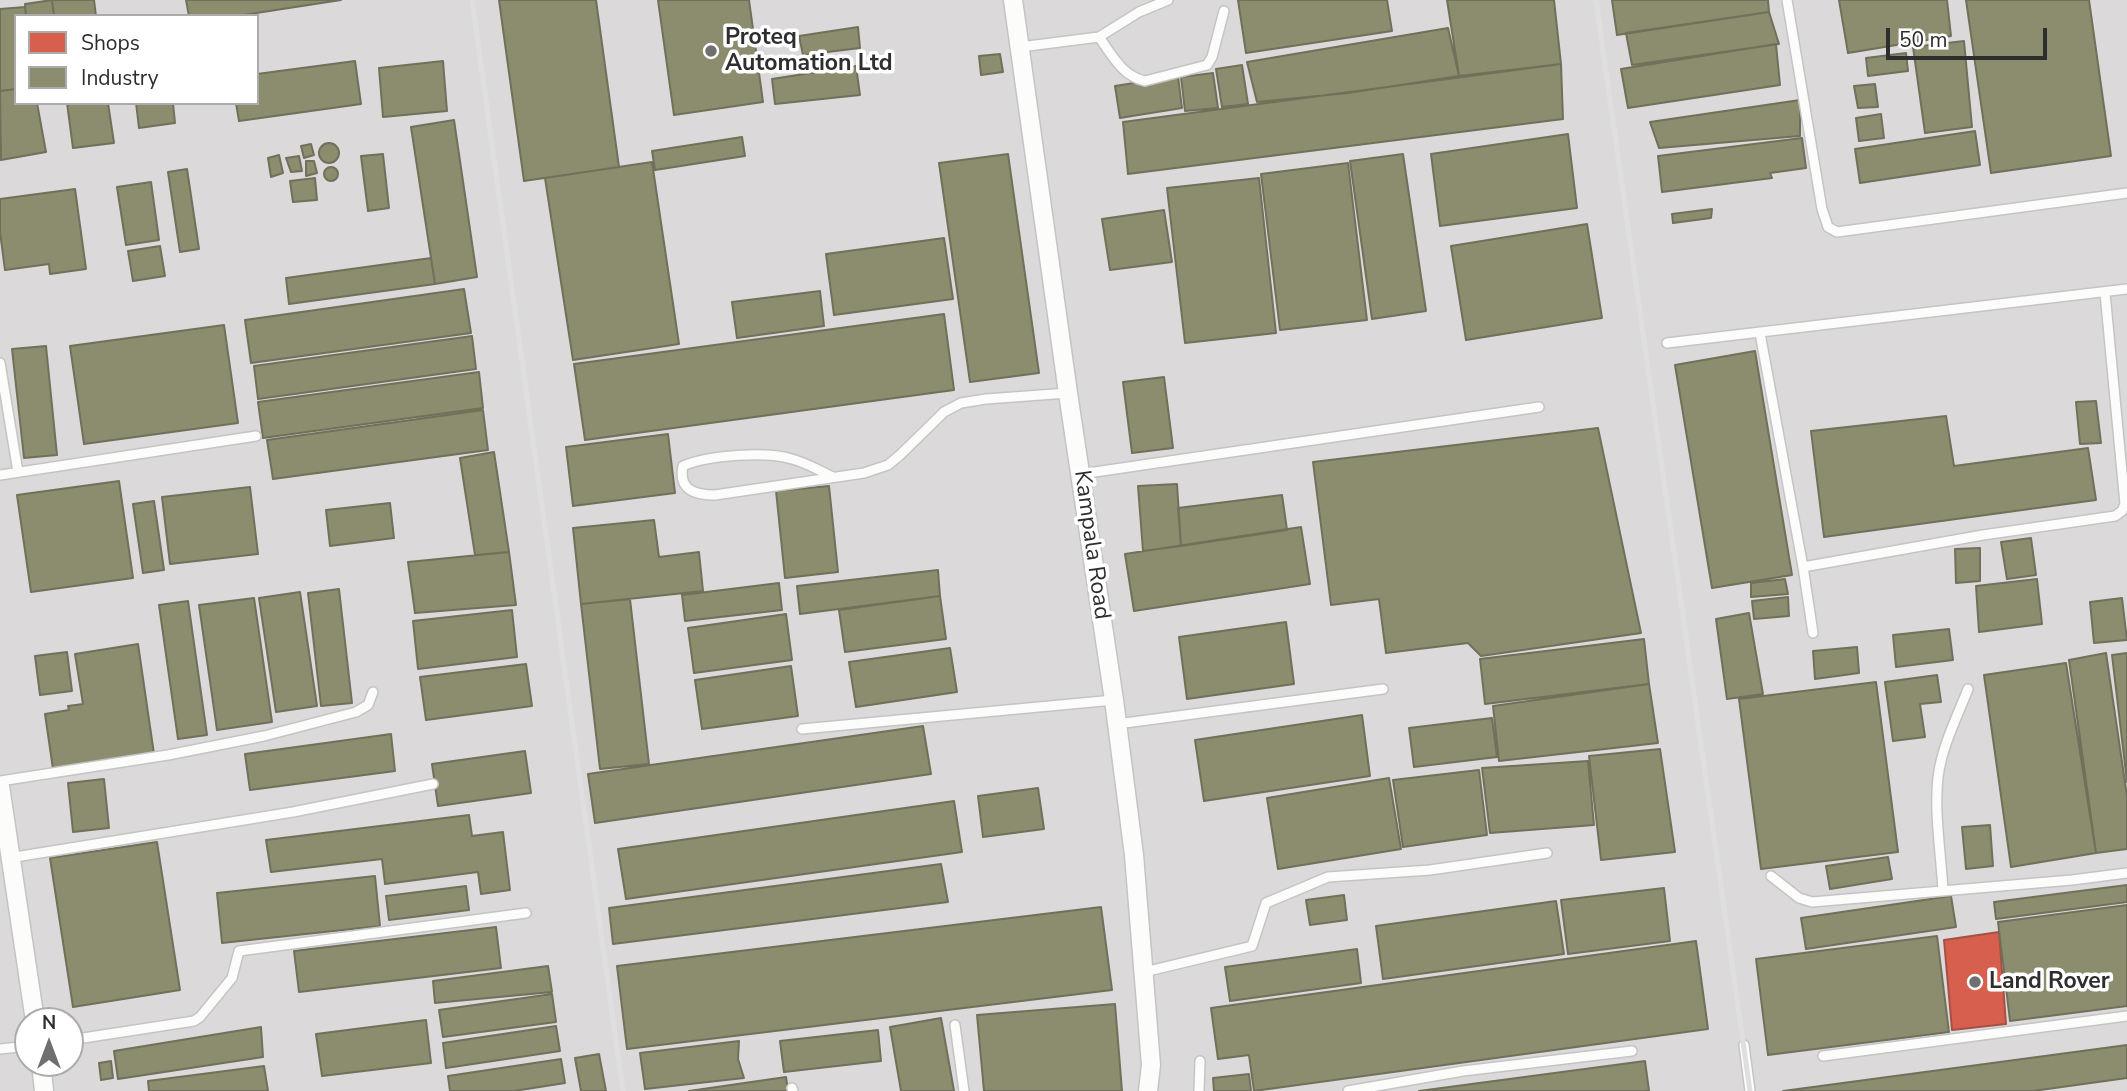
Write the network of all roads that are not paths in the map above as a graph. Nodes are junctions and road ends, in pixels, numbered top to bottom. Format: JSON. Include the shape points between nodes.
{"nodes":[{"id":1,"x":1013,"y":0,"type":"edge"},
{"id":2,"x":1168,"y":0,"type":"edge"},
{"id":3,"x":1787,"y":0,"type":"edge"},
{"id":4,"x":1224,"y":11,"type":"dead end"},
{"id":5,"x":1099,"y":37,"type":"junction"},
{"id":6,"x":1020,"y":47,"type":"junction"},
{"id":7,"x":2127,"y":194,"type":"edge"},
{"id":8,"x":2127,"y":289,"type":"edge"},
{"id":9,"x":2105,"y":292,"type":"junction"},
{"id":10,"x":1760,"y":333,"type":"junction"},
{"id":11,"x":1667,"y":343,"type":"dead end"},
{"id":12,"x":0,"y":363,"type":"edge"},
{"id":13,"x":1068,"y":393,"type":"junction"},
{"id":14,"x":1539,"y":407,"type":"dead end"},
{"id":15,"x":256,"y":436,"type":"dead end"},
{"id":16,"x":18,"y":472,"type":"junction"},
{"id":17,"x":1082,"y":474,"type":"junction"},
{"id":18,"x":0,"y":475,"type":"edge"},
{"id":19,"x":833,"y":477,"type":"junction"},
{"id":20,"x":1803,"y":566,"type":"junction"},
{"id":21,"x":1813,"y":633,"type":"dead end"},
{"id":22,"x":1383,"y":689,"type":"dead end"},
{"id":23,"x":1968,"y":689,"type":"dead end"},
{"id":24,"x":373,"y":692,"type":"dead end"},
{"id":25,"x":1114,"y":700,"type":"junction"},
{"id":26,"x":1117,"y":724,"type":"junction"},
{"id":27,"x":802,"y":729,"type":"dead end"},
{"id":28,"x":0,"y":784,"type":"edge"},
{"id":29,"x":433,"y":784,"type":"dead end"},
{"id":30,"x":2,"y":813,"type":"edge"},
{"id":31,"x":1547,"y":853,"type":"dead end"},
{"id":32,"x":9,"y":858,"type":"junction"},
{"id":33,"x":2127,"y":873,"type":"edge"},
{"id":34,"x":1771,"y":876,"type":"dead end"},
{"id":35,"x":1944,"y":891,"type":"junction"},
{"id":36,"x":526,"y":913,"type":"dead end"},
{"id":37,"x":1144,"y":972,"type":"junction"},
{"id":38,"x":33,"y":1007,"type":"edge"},
{"id":39,"x":2127,"y":1016,"type":"edge"},
{"id":40,"x":955,"y":1025,"type":"dead end"},
{"id":41,"x":84,"y":1038,"type":"edge"},
{"id":42,"x":1744,"y":1045,"type":"dead end"},
{"id":43,"x":1632,"y":1051,"type":"dead end"},
{"id":44,"x":1823,"y":1056,"type":"dead end"},
{"id":45,"x":1200,"y":1061,"type":"dead end"},
{"id":46,"x":964,"y":1091,"type":"edge"},
{"id":47,"x":1148,"y":1091,"type":"edge"},
{"id":48,"x":1199,"y":1091,"type":"edge"},
{"id":49,"x":1348,"y":1091,"type":"edge"},
{"id":50,"x":1750,"y":1091,"type":"edge"}],
"edges":[{"from":1,"to":6,"type":"street","name":"Kampala Road"},
{"from":2,"to":5,"type":"lane"},
{"from":3,"to":7,"type":"lane","via":[[1828,228],[1837,232]]},
{"from":4,"to":5,"type":"lane","via":[[1207,65],[1146,81],[1124,72]]},
{"from":5,"to":6,"type":"lane"},
{"from":6,"to":13,"type":"street","name":"Kampala Road"},
{"from":8,"to":9,"type":"lane"},
{"from":9,"to":10,"type":"lane"},
{"from":9,"to":20,"type":"lane","via":[[2125,504],[2122,511],[2115,516]]},
{"from":10,"to":11,"type":"lane"},
{"from":10,"to":20,"type":"lane"},
{"from":12,"to":16,"type":"lane"},
{"from":13,"to":17,"type":"street","name":"Kampala Road"},
{"from":13,"to":19,"type":"lane","via":[[961,403],[944,412],[888,464]]},
{"from":14,"to":17,"type":"lane"},
{"from":15,"to":16,"type":"lane"},
{"from":16,"to":18,"type":"lane"},
{"from":17,"to":25,"type":"street","name":"Kampala Road"},
{"from":19,"to":19,"type":"lane","via":[[699,495],[687,488],[681,475],[683,466],[698,460],[739,455],[789,458]]},
{"from":20,"to":21,"type":"lane"},
{"from":22,"to":26,"type":"lane"},
{"from":23,"to":35,"type":"lane","via":[[1938,776]]},
{"from":24,"to":28,"type":"lane","via":[[368,705],[356,712],[264,736]]},
{"from":25,"to":26,"type":"street","name":"Kampala Road"},
{"from":25,"to":27,"type":"lane"},
{"from":26,"to":37,"type":"street","name":"Kampala Road"},
{"from":28,"to":30,"type":"street"},
{"from":29,"to":32,"type":"lane","via":[[293,812]]},
{"from":30,"to":32,"type":"street"},
{"from":31,"to":37,"type":"lane","via":[[1430,870],[1328,877],[1266,903],[1252,946]]},
{"from":32,"to":38,"type":"street"},
{"from":33,"to":35,"type":"lane"},
{"from":34,"to":35,"type":"lane","via":[[1799,898],[1812,902]]},
{"from":36,"to":41,"type":"lane","via":[[239,951],[232,978],[194,1021]]},
{"from":37,"to":47,"type":"street","name":"Kampala Road","via":[[1151,1065]]},
{"from":39,"to":44,"type":"lane"},
{"from":40,"to":46,"type":"lane"},
{"from":42,"to":50,"type":"lane"},
{"from":43,"to":49,"type":"lane","via":[[1463,1071]]},
{"from":45,"to":48,"type":"lane"}]}
